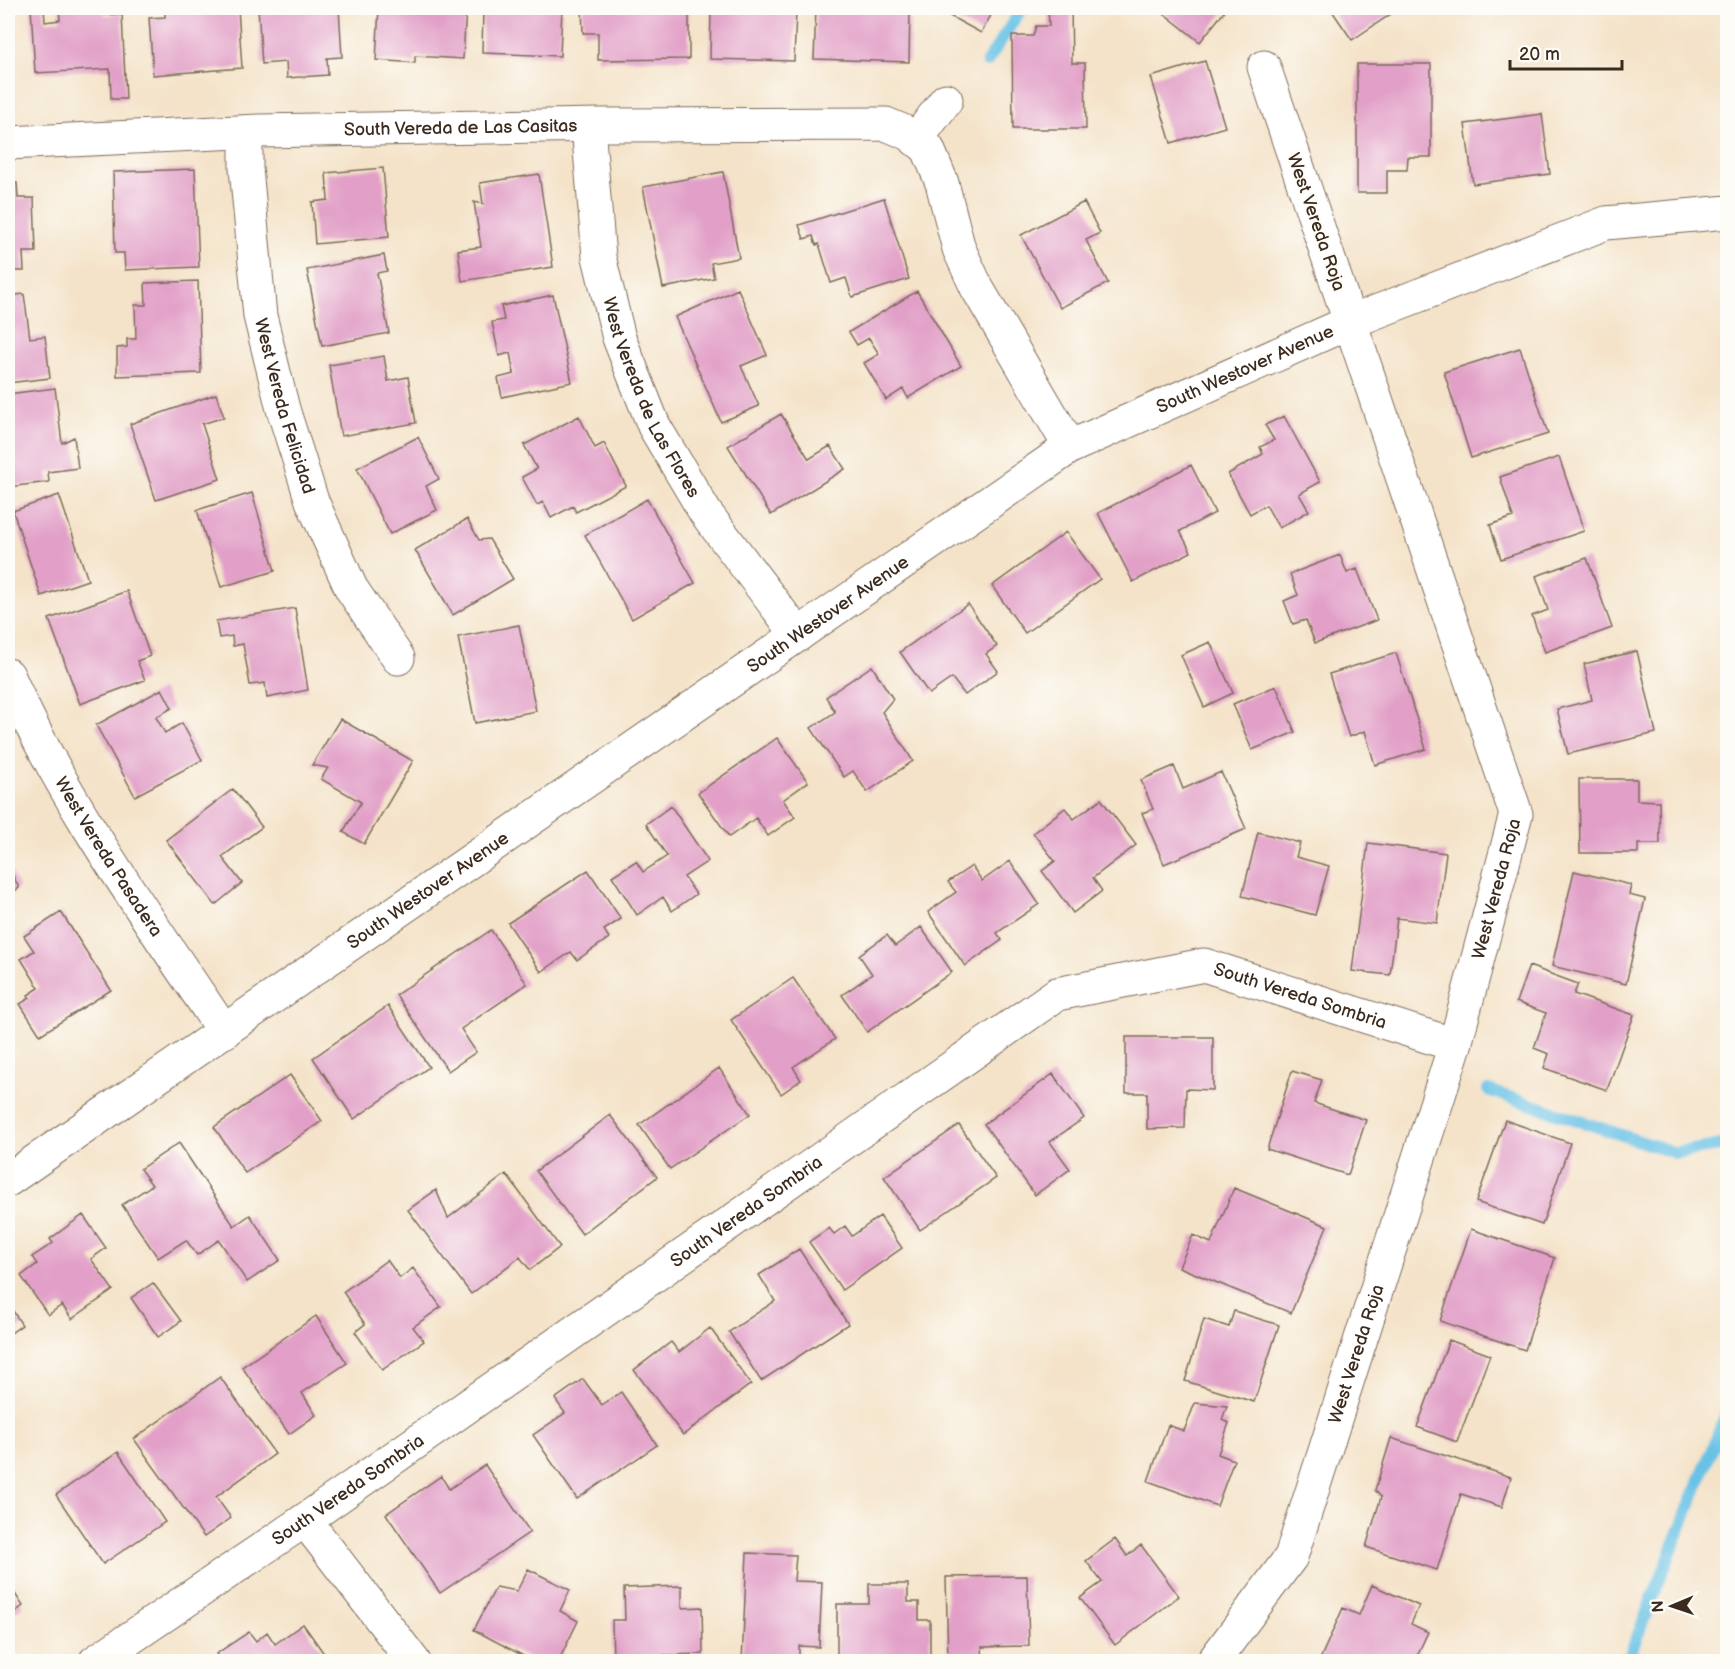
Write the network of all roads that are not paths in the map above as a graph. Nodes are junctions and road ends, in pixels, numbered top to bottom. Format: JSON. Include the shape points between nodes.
{"nodes":[{"id":1,"x":1264,"y":67,"type":"dead end"},
{"id":2,"x":946,"y":100,"type":"dead end"},
{"id":3,"x":588,"y":126,"type":"junction"},
{"id":4,"x":246,"y":132,"type":"junction"},
{"id":5,"x":914,"y":137,"type":"junction"},
{"id":6,"x":8,"y":143,"type":"edge"},
{"id":7,"x":1728,"y":212,"type":"edge"},
{"id":8,"x":1350,"y":322,"type":"junction"},
{"id":9,"x":1070,"y":447,"type":"junction"},
{"id":10,"x":798,"y":635,"type":"junction"},
{"id":11,"x":398,"y":658,"type":"dead end"},
{"id":12,"x":8,"y":675,"type":"edge"},
{"id":13,"x":224,"y":1032,"type":"junction"},
{"id":14,"x":1455,"y":1045,"type":"junction"},
{"id":15,"x":8,"y":1180,"type":"edge"},
{"id":16,"x":305,"y":1520,"type":"junction"},
{"id":17,"x":95,"y":1662,"type":"edge"},
{"id":18,"x":414,"y":1662,"type":"edge"},
{"id":19,"x":1213,"y":1662,"type":"edge"}],
"edges":[{"from":1,"to":8,"type":"street","name":"West Vereda Roja"},
{"from":2,"to":5,"type":"street"},
{"from":3,"to":4,"type":"street","name":"South Vereda de Las Casitas"},
{"from":3,"to":5,"type":"street","name":"South Vereda de Las Casitas","via":[[886,124]]},
{"from":3,"to":10,"type":"street","name":"West Vereda de Las Flores","via":[[599,257],[619,338],[654,426],[705,512]]},
{"from":4,"to":6,"type":"street","name":"South Vereda de Las Casitas"},
{"from":4,"to":11,"type":"street","name":"West Vereda Felicidad","via":[[260,316],[283,409],[312,501],[351,588]]},
{"from":5,"to":9,"type":"street","via":[[928,149],[942,183],[959,249],[977,288]]},
{"from":7,"to":8,"type":"street","name":"South Westover Avenue","via":[[1606,223]]},
{"from":8,"to":9,"type":"street","name":"South Westover Avenue"},
{"from":8,"to":14,"type":"street","name":"West Vereda Roja","via":[[1516,814]]},
{"from":9,"to":10,"type":"street","name":"South Westover Avenue"},
{"from":10,"to":13,"type":"street","name":"South Westover Avenue"},
{"from":12,"to":13,"type":"street","name":"West Vereda Pasadera","via":[[100,847]]},
{"from":13,"to":15,"type":"street","name":"South Westover Avenue"},
{"from":14,"to":16,"type":"street","name":"South Vereda Sombria","via":[[1204,965],[1057,994]]},
{"from":14,"to":19,"type":"street","name":"West Vereda Roja","via":[[1291,1557]]},
{"from":16,"to":17,"type":"street","name":"South Vereda Sombria"},
{"from":16,"to":18,"type":"street"}]}
